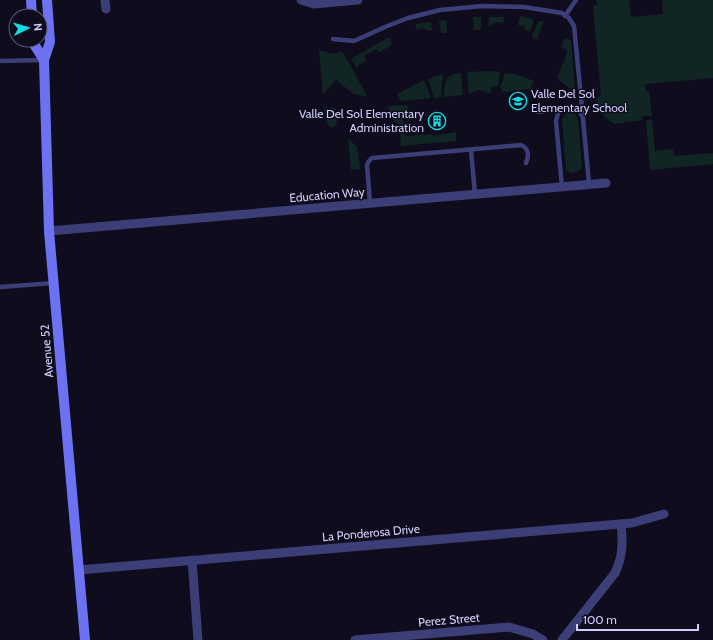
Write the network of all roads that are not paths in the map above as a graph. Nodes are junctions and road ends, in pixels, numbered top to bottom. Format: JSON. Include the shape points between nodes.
{"nodes":[{"id":1,"x":47,"y":0,"type":"edge"},
{"id":2,"x":301,"y":0,"type":"edge"},
{"id":3,"x":358,"y":0,"type":"edge"},
{"id":4,"x":576,"y":0,"type":"edge"},
{"id":5,"x":565,"y":16,"type":"junction"},
{"id":6,"x":333,"y":39,"type":"dead end"},
{"id":7,"x":36,"y":48,"type":"edge"},
{"id":8,"x":44,"y":60,"type":"junction"},
{"id":9,"x":0,"y":61,"type":"edge"},
{"id":10,"x":563,"y":109,"type":"junction"},
{"id":11,"x":538,"y":112,"type":"dead end"},
{"id":12,"x":583,"y":118,"type":"junction"},
{"id":13,"x":471,"y":150,"type":"junction"},
{"id":14,"x":526,"y":163,"type":"dead end"},
{"id":15,"x":606,"y":183,"type":"dead end"},
{"id":16,"x":589,"y":184,"type":"junction"},
{"id":17,"x":562,"y":186,"type":"junction"},
{"id":18,"x":475,"y":194,"type":"junction"},
{"id":19,"x":370,"y":203,"type":"junction"},
{"id":20,"x":49,"y":231,"type":"junction"},
{"id":21,"x":54,"y":283,"type":"junction"},
{"id":22,"x":0,"y":288,"type":"edge"},
{"id":23,"x":664,"y":514,"type":"dead end"},
{"id":24,"x":622,"y":524,"type":"junction"},
{"id":25,"x":192,"y":560,"type":"junction"},
{"id":26,"x":79,"y":570,"type":"junction"},
{"id":27,"x":400,"y":638,"type":"edge"},
{"id":28,"x":85,"y":640,"type":"edge"},
{"id":29,"x":198,"y":640,"type":"edge"},
{"id":30,"x":355,"y":640,"type":"edge"},
{"id":31,"x":543,"y":640,"type":"edge"},
{"id":32,"x":562,"y":640,"type":"edge"}],
"edges":[{"from":1,"to":8,"type":"main road","name":"Avenue 52","via":[[50,42]]},
{"from":2,"to":3,"type":"street","via":[[314,4]]},
{"from":4,"to":5,"type":"lane"},
{"from":5,"to":6,"type":"lane","via":[[562,13],[524,7],[482,6],[440,10],[408,18],[354,41]]},
{"from":5,"to":12,"type":"lane","via":[[574,26]]},
{"from":7,"to":8,"type":"main road","name":"Avenue 52"},
{"from":8,"to":9,"type":"lane"},
{"from":8,"to":20,"type":"main road","name":"Avenue 52"},
{"from":10,"to":11,"type":"lane"},
{"from":10,"to":12,"type":"lane","via":[[569,107],[579,110]]},
{"from":10,"to":17,"type":"lane","via":[[558,113],[556,121]]},
{"from":12,"to":16,"type":"lane"},
{"from":13,"to":14,"type":"lane","via":[[521,146],[527,151]]},
{"from":13,"to":18,"type":"lane"},
{"from":13,"to":19,"type":"lane","via":[[372,158],[367,165]]},
{"from":15,"to":16,"type":"street","name":"Education Way"},
{"from":16,"to":17,"type":"street","name":"Education Way"},
{"from":17,"to":18,"type":"street","name":"Education Way"},
{"from":18,"to":19,"type":"street","name":"Education Way"},
{"from":19,"to":20,"type":"street","name":"Education Way"},
{"from":20,"to":21,"type":"main road","name":"Avenue 52"},
{"from":21,"to":22,"type":"lane"},
{"from":21,"to":26,"type":"main road","name":"Avenue 52"},
{"from":23,"to":24,"type":"street","name":"La Ponderosa Drive"},
{"from":24,"to":25,"type":"street","name":"La Ponderosa Drive"},
{"from":24,"to":32,"type":"street","via":[[620,563]]},
{"from":25,"to":26,"type":"street","name":"La Ponderosa Drive"},
{"from":25,"to":29,"type":"street"},
{"from":26,"to":28,"type":"main road","name":"Avenue 52"},
{"from":27,"to":30,"type":"street","name":"Perez Street"},
{"from":27,"to":31,"type":"street","name":"Perez Street","via":[[509,627],[533,634]]}]}
